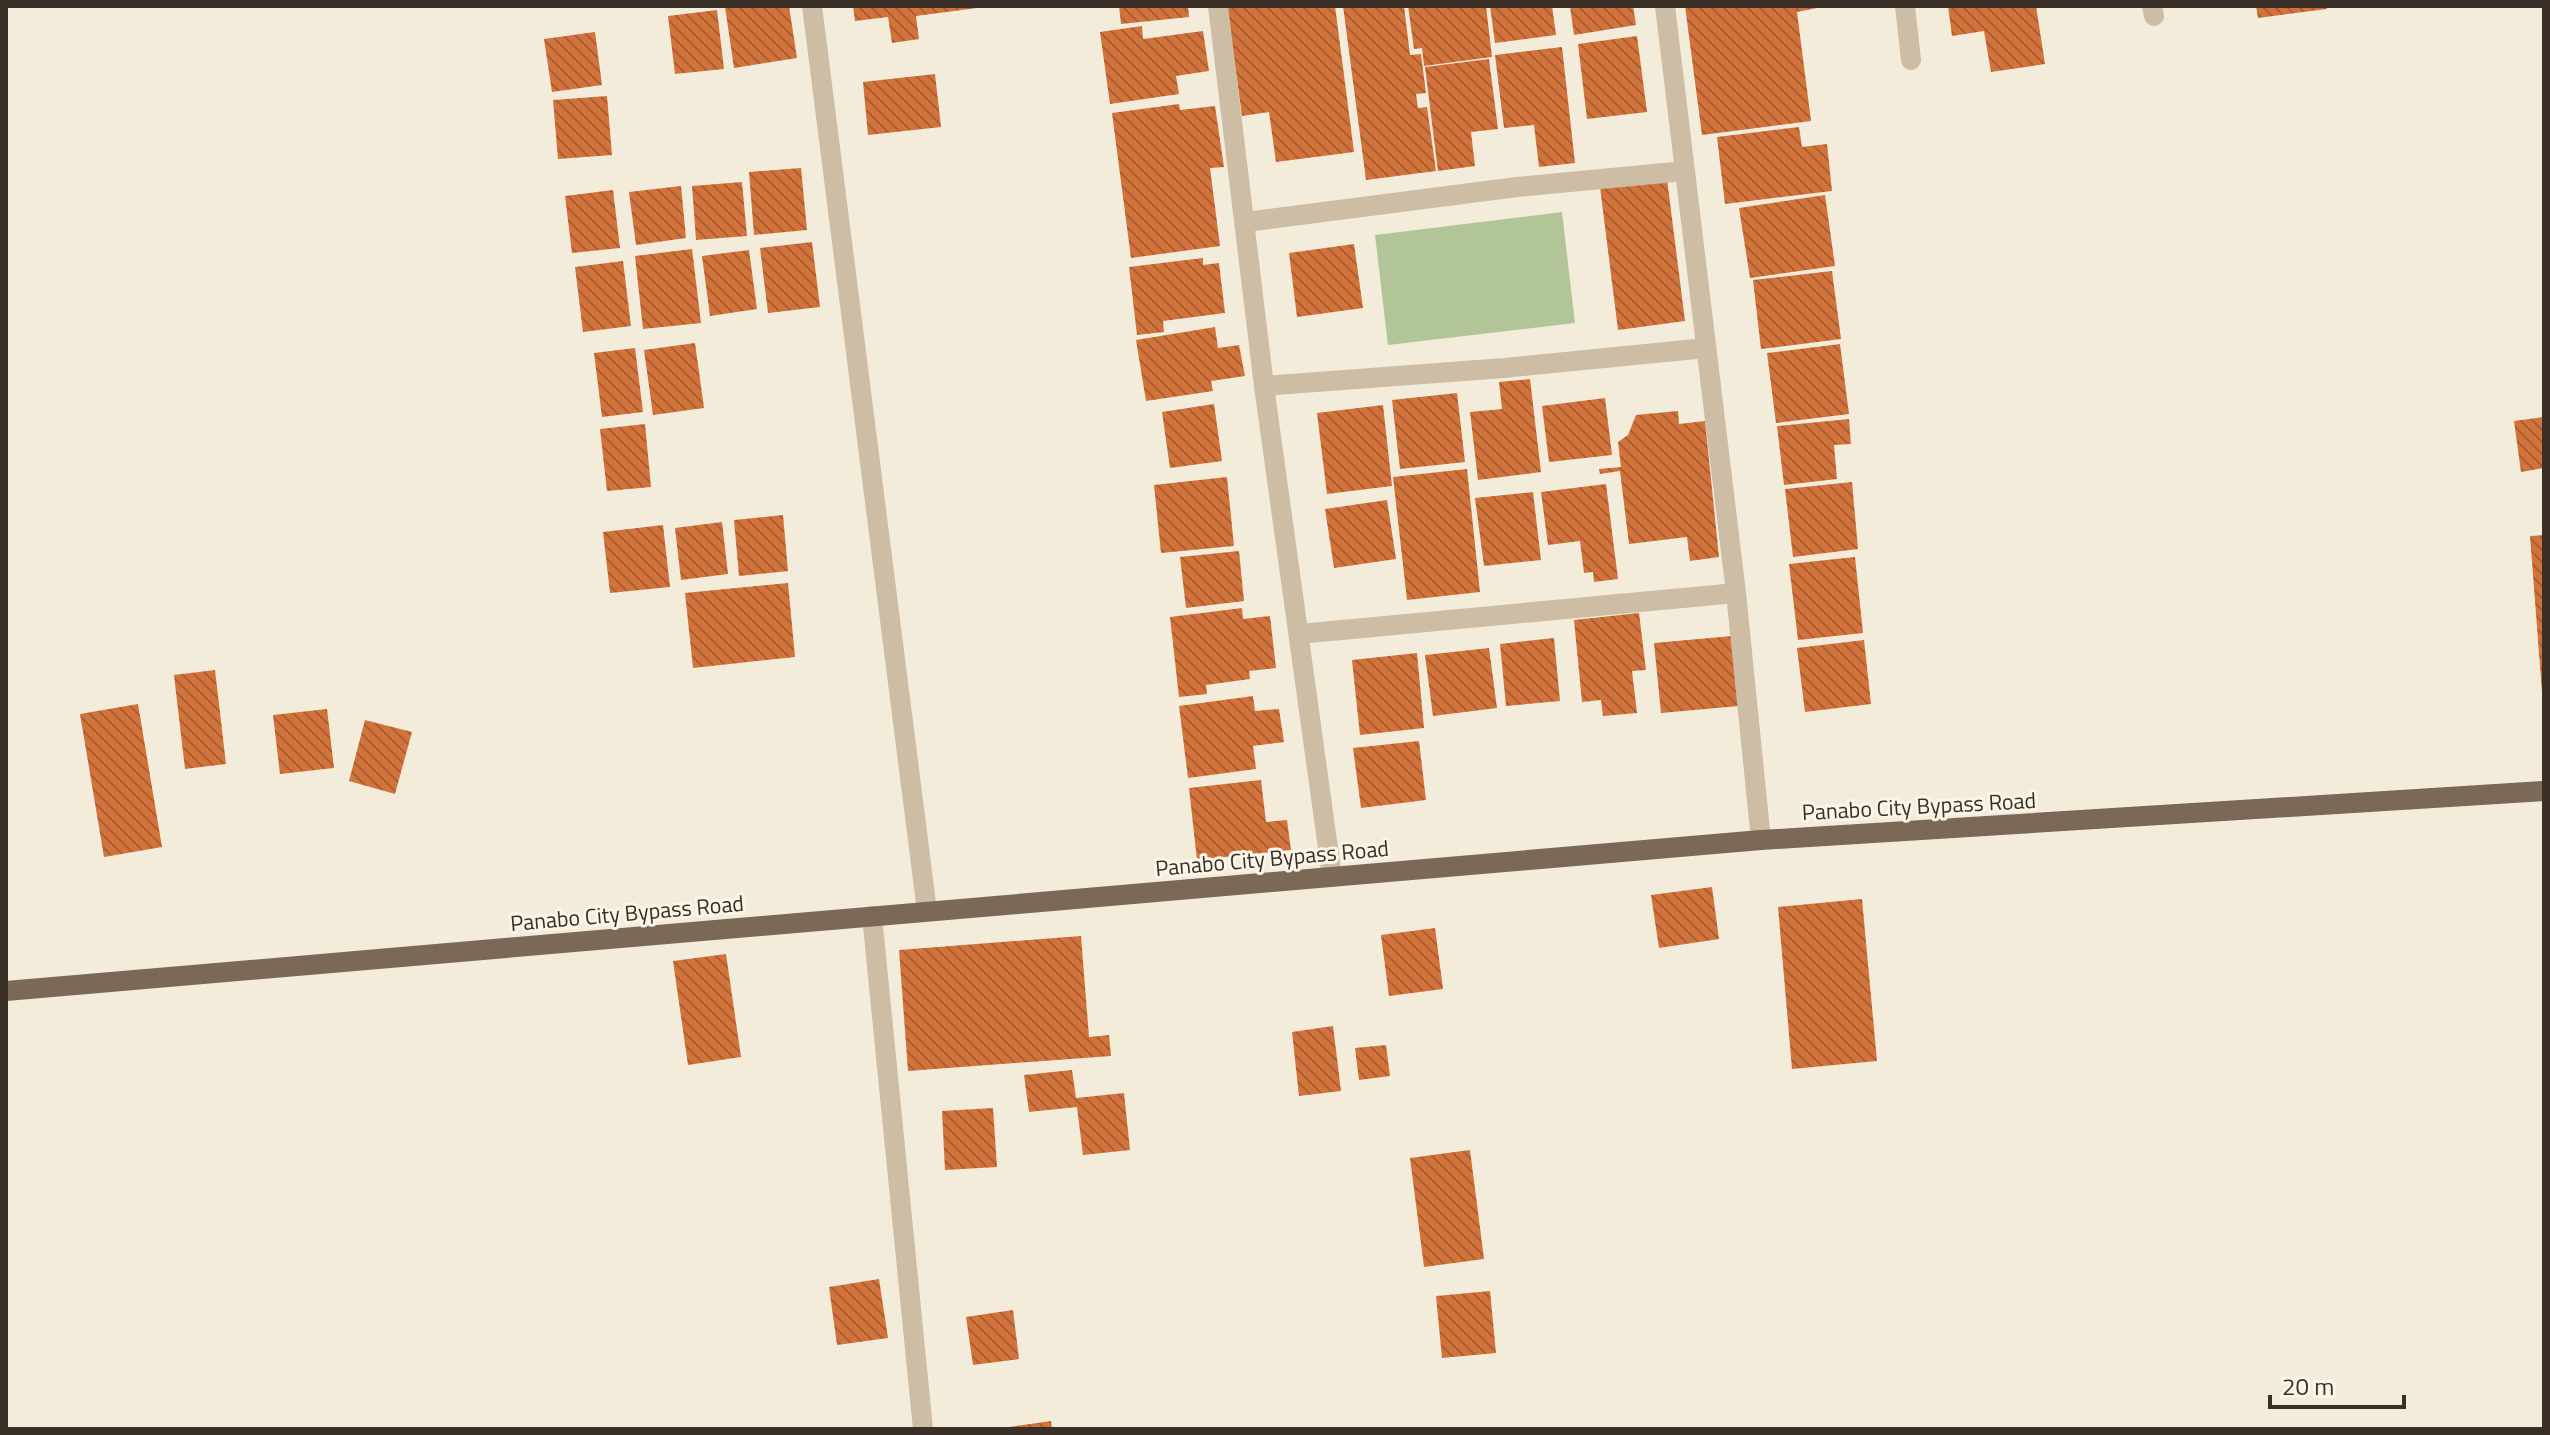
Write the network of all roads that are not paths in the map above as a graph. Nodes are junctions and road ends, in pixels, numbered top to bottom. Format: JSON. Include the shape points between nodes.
{"nodes":[{"id":1,"x":812,"y":6,"type":"edge"},
{"id":2,"x":1218,"y":6,"type":"edge"},
{"id":3,"x":1665,"y":6,"type":"edge"},
{"id":4,"x":1905,"y":6,"type":"edge"},
{"id":5,"x":1911,"y":60,"type":"dead end"},
{"id":6,"x":1685,"y":171,"type":"junction"},
{"id":7,"x":1246,"y":222,"type":"junction"},
{"id":8,"x":1706,"y":348,"type":"junction"},
{"id":9,"x":1264,"y":386,"type":"junction"},
{"id":10,"x":1736,"y":593,"type":"junction"},
{"id":11,"x":1299,"y":634,"type":"junction"},
{"id":12,"x":2544,"y":791,"type":"edge"},
{"id":13,"x":1761,"y":840,"type":"junction"},
{"id":14,"x":1332,"y":877,"type":"junction"},
{"id":15,"x":927,"y":911,"type":"junction"},
{"id":16,"x":872,"y":916,"type":"junction"},
{"id":17,"x":6,"y":991,"type":"edge"},
{"id":18,"x":923,"y":1429,"type":"edge"}],
"edges":[{"from":1,"to":15,"type":"street"},
{"from":2,"to":7,"type":"street"},
{"from":3,"to":6,"type":"street"},
{"from":4,"to":5,"type":"street"},
{"from":6,"to":7,"type":"street"},
{"from":6,"to":8,"type":"street"},
{"from":7,"to":9,"type":"street"},
{"from":8,"to":9,"type":"street"},
{"from":8,"to":10,"type":"street"},
{"from":9,"to":11,"type":"street"},
{"from":10,"to":11,"type":"street"},
{"from":10,"to":13,"type":"street"},
{"from":11,"to":14,"type":"street"},
{"from":12,"to":13,"type":"main road","name":"Panabo City Bypass Road"},
{"from":13,"to":14,"type":"main road","name":"Panabo City Bypass Road"},
{"from":14,"to":15,"type":"main road","name":"Panabo City Bypass Road"},
{"from":15,"to":16,"type":"main road","name":"Panabo City Bypass Road"},
{"from":16,"to":17,"type":"main road","name":"Panabo City Bypass Road"},
{"from":16,"to":18,"type":"street"}]}
